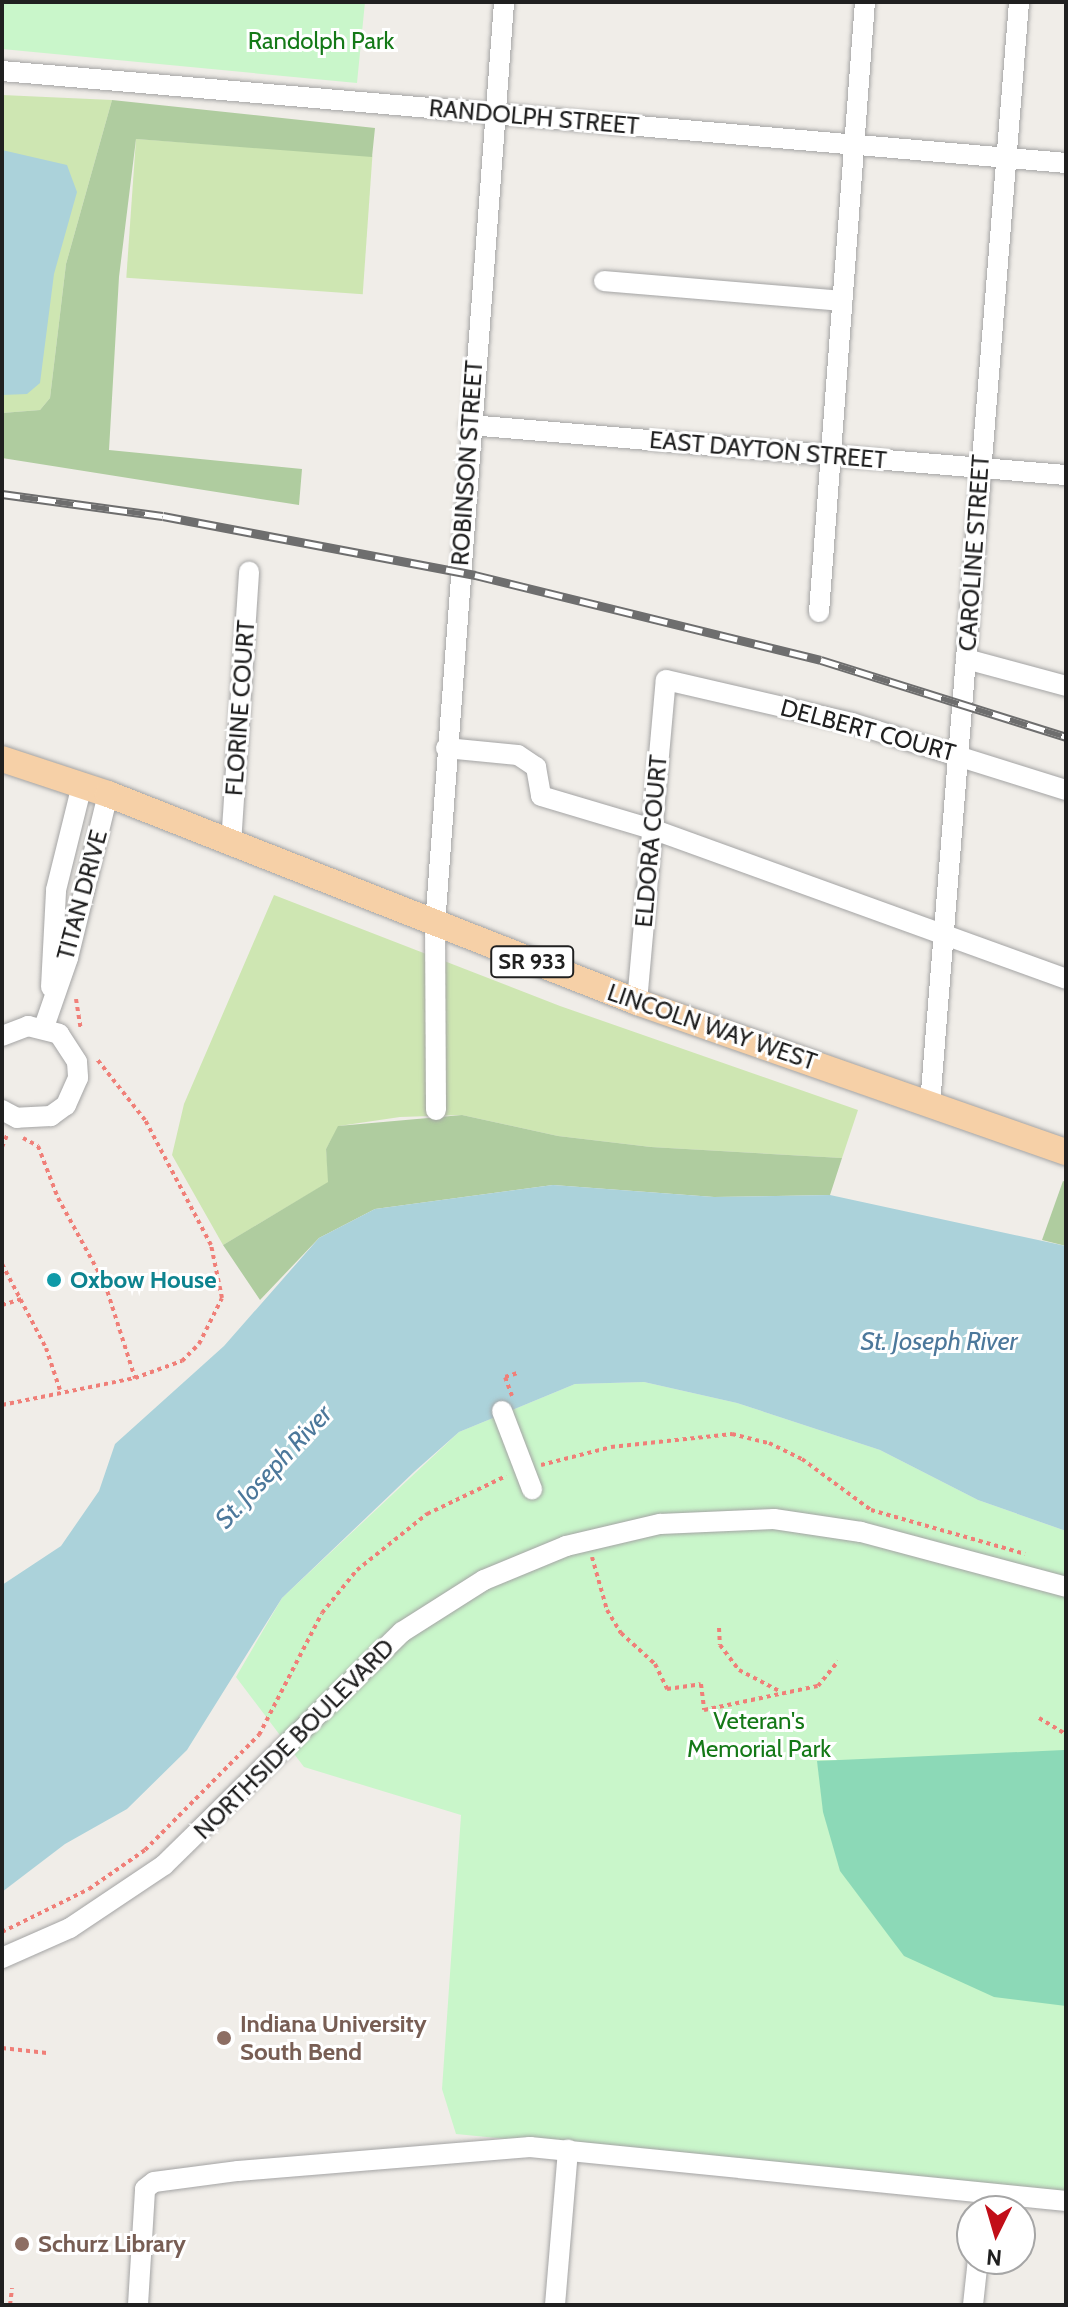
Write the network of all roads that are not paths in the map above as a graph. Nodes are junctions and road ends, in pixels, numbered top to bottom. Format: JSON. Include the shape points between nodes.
{"nodes":[{"id":1,"x":504,"y":2,"type":"edge"},
{"id":2,"x":865,"y":2,"type":"edge"},
{"id":3,"x":1019,"y":2,"type":"edge"},
{"id":4,"x":2,"y":71,"type":"edge"},
{"id":5,"x":495,"y":114,"type":"junction"},
{"id":6,"x":854,"y":143,"type":"junction"},
{"id":7,"x":1005,"y":157,"type":"junction"},
{"id":8,"x":1066,"y":163,"type":"edge"},
{"id":9,"x":604,"y":281,"type":"dead end"},
{"id":10,"x":842,"y":301,"type":"junction"},
{"id":11,"x":470,"y":425,"type":"junction"},
{"id":12,"x":831,"y":455,"type":"junction"},
{"id":13,"x":981,"y":466,"type":"junction"},
{"id":14,"x":1066,"y":475,"type":"edge"},
{"id":15,"x":249,"y":572,"type":"dead end"},
{"id":16,"x":819,"y":612,"type":"dead end"},
{"id":17,"x":966,"y":659,"type":"junction"},
{"id":18,"x":666,"y":680,"type":"joint"},
{"id":19,"x":1066,"y":686,"type":"edge"},
{"id":20,"x":446,"y":748,"type":"junction"},
{"id":21,"x":958,"y":755,"type":"junction"},
{"id":22,"x":2,"y":759,"type":"edge"},
{"id":23,"x":82,"y":785,"type":"junction"},
{"id":24,"x":1066,"y":790,"type":"edge"},
{"id":25,"x":108,"y":794,"type":"junction"},
{"id":26,"x":652,"y":829,"type":"junction"},
{"id":27,"x":231,"y":844,"type":"junction"},
{"id":28,"x":435,"y":925,"type":"junction"},
{"id":29,"x":944,"y":936,"type":"junction"},
{"id":30,"x":1066,"y":979,"type":"edge"},
{"id":31,"x":51,"y":995,"type":"junction"},
{"id":32,"x":637,"y":1002,"type":"junction"},
{"id":33,"x":44,"y":1027,"type":"junction"},
{"id":34,"x":2,"y":1036,"type":"edge"},
{"id":35,"x":930,"y":1104,"type":"junction"},
{"id":36,"x":2,"y":1110,"type":"edge"},
{"id":37,"x":436,"y":1110,"type":"dead end"},
{"id":38,"x":1066,"y":1152,"type":"edge"},
{"id":39,"x":502,"y":1411,"type":"dead end"},
{"id":40,"x":532,"y":1489,"type":"dead end"},
{"id":41,"x":1066,"y":1587,"type":"edge"},
{"id":42,"x":2,"y":1958,"type":"edge"},
{"id":43,"x":568,"y":2150,"type":"junction"},
{"id":44,"x":956,"y":2198,"type":"edge"},
{"id":45,"x":1036,"y":2201,"type":"edge"},
{"id":46,"x":1066,"y":2201,"type":"edge"},
{"id":47,"x":976,"y":2275,"type":"edge"},
{"id":48,"x":138,"y":2305,"type":"edge"},
{"id":49,"x":555,"y":2305,"type":"edge"},
{"id":50,"x":973,"y":2305,"type":"edge"}],
"edges":[{"from":1,"to":5,"type":"street","name":"ROBINSON STREET"},
{"from":2,"to":6,"type":"street"},
{"from":3,"to":7,"type":"street","name":"CAROLINE STREET"},
{"from":4,"to":5,"type":"street","name":"RANDOLPH STREET"},
{"from":5,"to":6,"type":"street","name":"RANDOLPH STREET"},
{"from":5,"to":11,"type":"street","name":"ROBINSON STREET"},
{"from":6,"to":7,"type":"street","name":"RANDOLPH STREET"},
{"from":6,"to":10,"type":"street"},
{"from":7,"to":8,"type":"street","name":"RANDOLPH STREET"},
{"from":7,"to":13,"type":"street","name":"CAROLINE STREET"},
{"from":9,"to":10,"type":"street"},
{"from":10,"to":12,"type":"street"},
{"from":11,"to":12,"type":"street","name":"EAST DAYTON STREET"},
{"from":11,"to":20,"type":"street","name":"ROBINSON STREET"},
{"from":12,"to":13,"type":"street","name":"EAST DAYTON STREET"},
{"from":12,"to":16,"type":"street"},
{"from":13,"to":14,"type":"street","name":"EAST DAYTON STREET"},
{"from":13,"to":17,"type":"street","name":"CAROLINE STREET"},
{"from":15,"to":27,"type":"street","name":"FLORINE COURT"},
{"from":17,"to":19,"type":"street"},
{"from":17,"to":21,"type":"street","name":"CAROLINE STREET"},
{"from":18,"to":21,"type":"street","name":"DELBERT COURT","via":[[852,723]]},
{"from":18,"to":26,"type":"street","name":"ELDORA COURT"},
{"from":20,"to":26,"type":"street","via":[[518,755],[536,767],[541,796]]},
{"from":20,"to":28,"type":"street","name":"ROBINSON STREET"},
{"from":21,"to":24,"type":"street","name":"DELBERT COURT"},
{"from":21,"to":29,"type":"street","name":"CAROLINE STREET"},
{"from":22,"to":23,"type":"main road","name":"LINCOLN WAY WEST","number":"SR 933"},
{"from":23,"to":25,"type":"main road","name":"LINCOLN WAY WEST","number":"SR 933"},
{"from":23,"to":31,"type":"street","name":"TITAN DRIVE","via":[[56,890]]},
{"from":25,"to":27,"type":"main road","name":"LINCOLN WAY WEST","number":"SR 933"},
{"from":25,"to":31,"type":"street","name":"TITAN DRIVE","via":[[68,958]]},
{"from":26,"to":29,"type":"street"},
{"from":26,"to":32,"type":"street","name":"ELDORA COURT"},
{"from":27,"to":28,"type":"main road","name":"LINCOLN WAY WEST","number":"SR 933"},
{"from":28,"to":32,"type":"main road","name":"LINCOLN WAY WEST","number":"SR 933"},
{"from":28,"to":37,"type":"street","name":"ROBINSON STREET"},
{"from":29,"to":30,"type":"street"},
{"from":29,"to":35,"type":"street","name":"CAROLINE STREET"},
{"from":31,"to":33,"type":"street","name":"TITAN DRIVE"},
{"from":32,"to":35,"type":"main road","name":"LINCOLN WAY WEST","number":"SR 933"},
{"from":33,"to":34,"type":"street","via":[[28,1026]]},
{"from":33,"to":36,"type":"street","via":[[59,1034],[77,1062],[74,1093],[51,1116],[35,1120]]},
{"from":35,"to":38,"type":"main road","name":"LINCOLN WAY WEST","number":"SR 933"},
{"from":39,"to":40,"type":"street"},
{"from":41,"to":42,"type":"street","name":"NORTHSIDE BOULEVARD","via":[[885,1538],[774,1519],[660,1524],[588,1540],[484,1580],[402,1632],[164,1865],[70,1928]]},
{"from":43,"to":44,"type":"street"},
{"from":43,"to":48,"type":"street","via":[[530,2147],[369,2159],[154,2182],[140,2198]]},
{"from":43,"to":49,"type":"street"},
{"from":45,"to":46,"type":"street"},
{"from":47,"to":50,"type":"street"}]}
